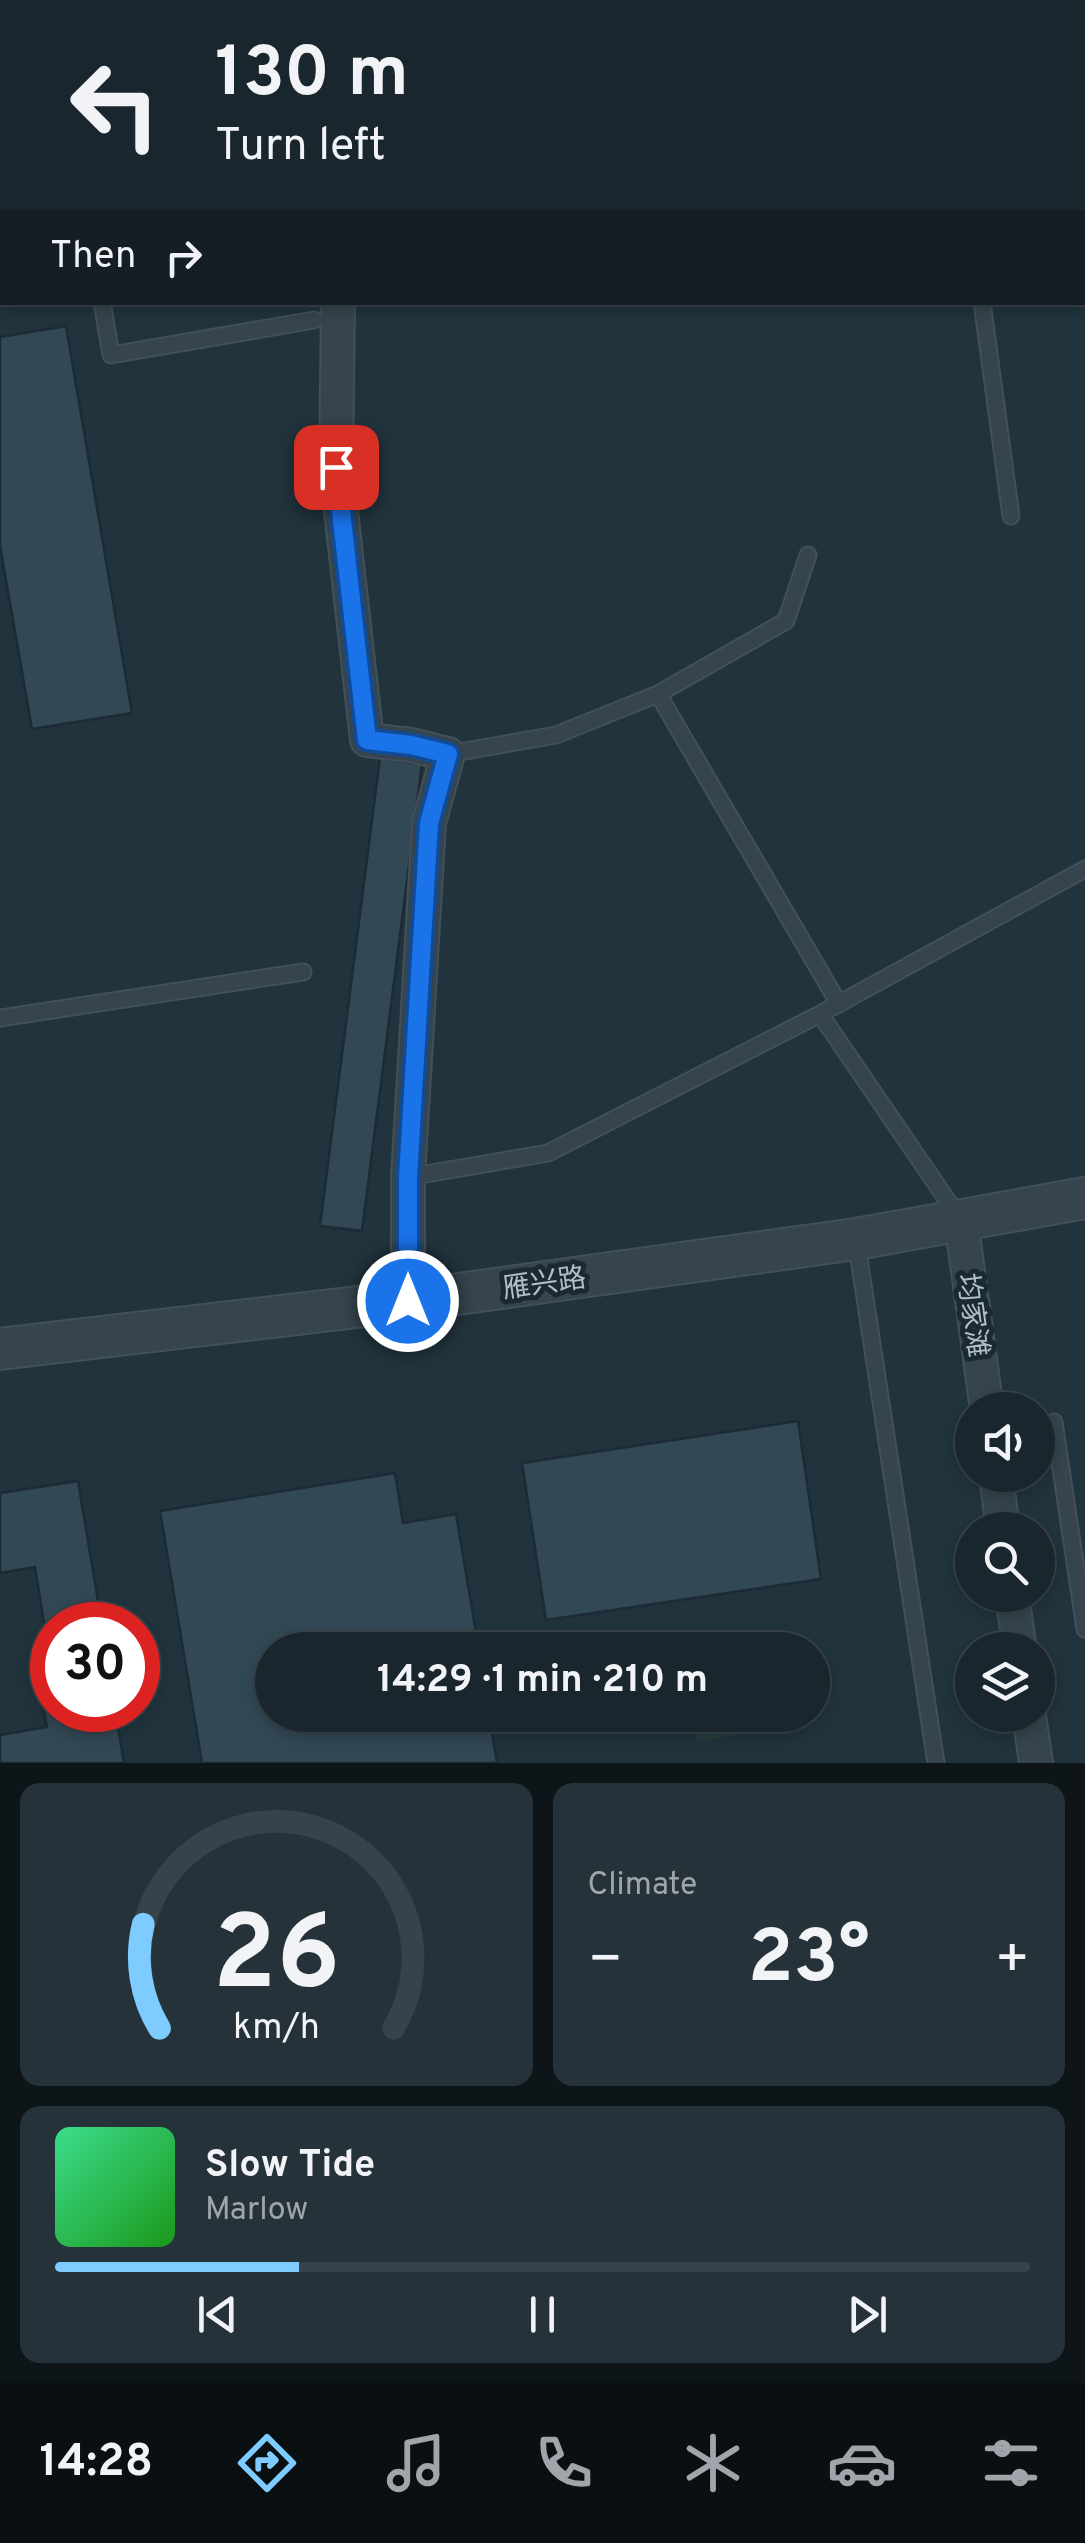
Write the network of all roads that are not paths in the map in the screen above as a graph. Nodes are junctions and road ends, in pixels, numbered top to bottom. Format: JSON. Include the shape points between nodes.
{"nodes":[{"id":1,"x":103,"y":305,"type":"edge"},
{"id":2,"x":982,"y":305,"type":"edge"},
{"id":3,"x":326,"y":311,"type":"edge"},
{"id":4,"x":1010,"y":516,"type":"dead end"},
{"id":5,"x":808,"y":555,"type":"dead end"},
{"id":6,"x":658,"y":694,"type":"junction"},
{"id":7,"x":448,"y":754,"type":"junction"},
{"id":8,"x":1085,"y":869,"type":"edge"},
{"id":9,"x":304,"y":972,"type":"dead end"},
{"id":10,"x":839,"y":1004,"type":"junction"},
{"id":11,"x":820,"y":1014,"type":"junction"},
{"id":12,"x":0,"y":1018,"type":"edge"},
{"id":13,"x":408,"y":1177,"type":"junction"},
{"id":14,"x":1085,"y":1198,"type":"edge"},
{"id":15,"x":961,"y":1220,"type":"junction"},
{"id":16,"x":856,"y":1239,"type":"junction"},
{"id":17,"x":408,"y":1301,"type":"junction"},
{"id":18,"x":0,"y":1349,"type":"edge"},
{"id":19,"x":985,"y":1392,"type":"edge"},
{"id":20,"x":1055,"y":1429,"type":"edge"},
{"id":21,"x":1085,"y":1629,"type":"edge"},
{"id":22,"x":1031,"y":1732,"type":"edge"},
{"id":23,"x":936,"y":1763,"type":"edge"},
{"id":24,"x":1036,"y":1763,"type":"edge"}],
"edges":[{"from":1,"to":3,"type":"lane","via":[[112,355]]},
{"from":2,"to":4,"type":"lane"},
{"from":3,"to":7,"type":"street","via":[[367,740]]},
{"from":5,"to":6,"type":"lane","via":[[786,621]]},
{"from":6,"to":7,"type":"lane","via":[[556,735]]},
{"from":6,"to":10,"type":"lane"},
{"from":7,"to":13,"type":"street","via":[[429,823]]},
{"from":8,"to":10,"type":"lane"},
{"from":9,"to":12,"type":"lane"},
{"from":10,"to":11,"type":"lane"},
{"from":11,"to":13,"type":"lane","via":[[548,1153]]},
{"from":11,"to":15,"type":"lane"},
{"from":13,"to":17,"type":"street"},
{"from":14,"to":15,"type":"street","name":"雁兴路"},
{"from":15,"to":16,"type":"street","name":"雁兴路"},
{"from":15,"to":19,"type":"street","name":"均家滩"},
{"from":16,"to":17,"type":"street","name":"雁兴路"},
{"from":16,"to":23,"type":"lane"},
{"from":17,"to":18,"type":"street","name":"雁兴路"},
{"from":20,"to":21,"type":"lane"},
{"from":22,"to":24,"type":"street"}]}
